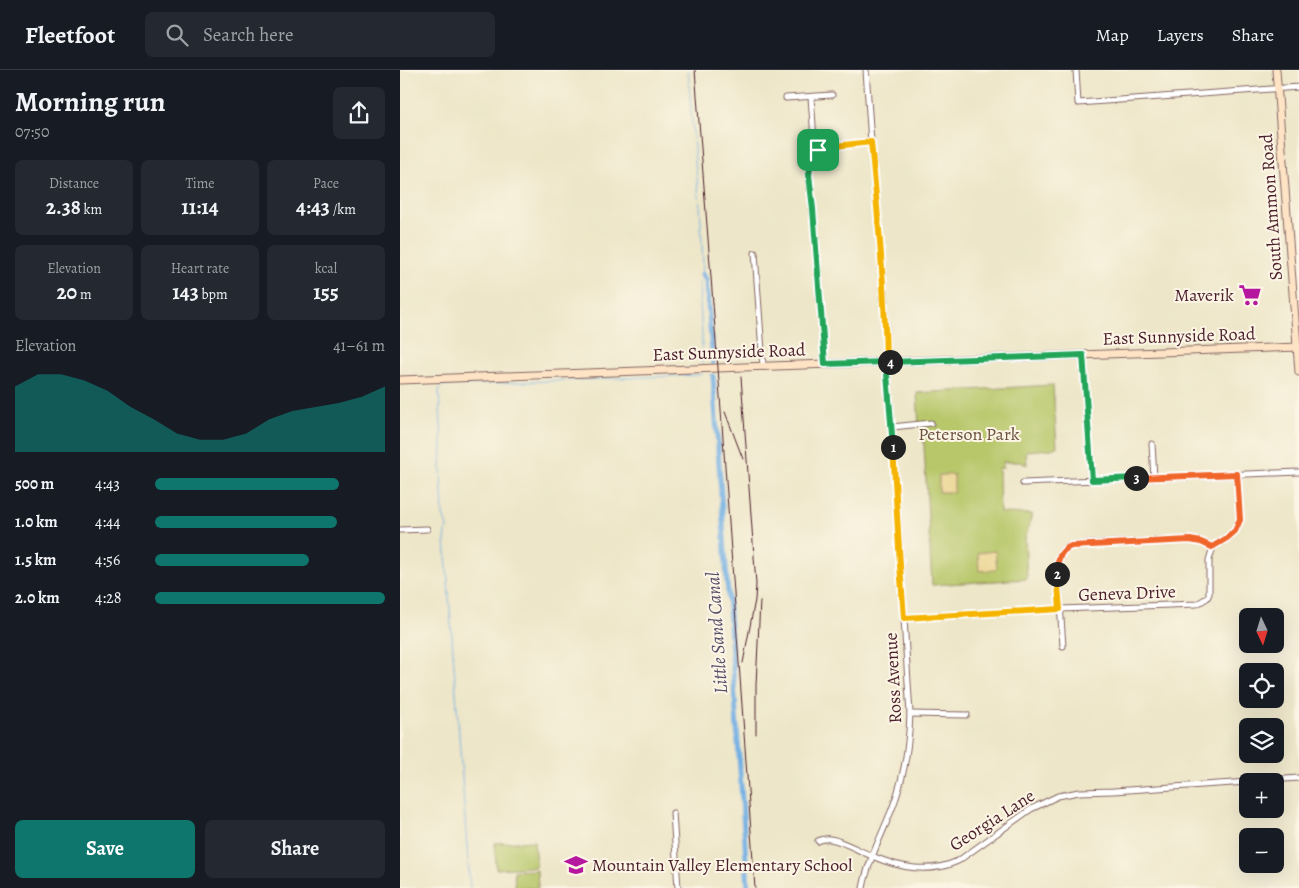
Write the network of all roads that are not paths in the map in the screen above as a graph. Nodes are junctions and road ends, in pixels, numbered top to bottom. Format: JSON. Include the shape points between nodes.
{"nodes":[{"id":1,"x":866,"y":70,"type":"edge"},
{"id":2,"x":1076,"y":70,"type":"edge"},
{"id":3,"x":1276,"y":70,"type":"edge"},
{"id":4,"x":1277,"y":88,"type":"junction"},
{"id":5,"x":1299,"y":88,"type":"edge"},
{"id":6,"x":832,"y":95,"type":"dead end"},
{"id":7,"x":811,"y":97,"type":"junction"},
{"id":8,"x":786,"y":98,"type":"dead end"},
{"id":9,"x":871,"y":142,"type":"junction"},
{"id":10,"x":816,"y":153,"type":"junction"},
{"id":11,"x":754,"y":253,"type":"dead end"},
{"id":12,"x":1298,"y":347,"type":"edge"},
{"id":13,"x":1083,"y":355,"type":"junction"},
{"id":14,"x":886,"y":362,"type":"junction"},
{"id":15,"x":825,"y":364,"type":"junction"},
{"id":16,"x":763,"y":366,"type":"junction"},
{"id":17,"x":1299,"y":372,"type":"edge"},
{"id":18,"x":400,"y":380,"type":"edge"},
{"id":19,"x":931,"y":423,"type":"dead end"},
{"id":20,"x":892,"y":427,"type":"junction"},
{"id":21,"x":1152,"y":444,"type":"dead end"},
{"id":22,"x":1299,"y":472,"type":"edge"},
{"id":23,"x":1237,"y":474,"type":"junction"},
{"id":24,"x":1154,"y":478,"type":"junction"},
{"id":25,"x":1092,"y":480,"type":"junction"},
{"id":26,"x":1023,"y":483,"type":"dead end"},
{"id":27,"x":427,"y":529,"type":"dead end"},
{"id":28,"x":400,"y":530,"type":"edge"},
{"id":29,"x":1212,"y":547,"type":"junction"},
{"id":30,"x":1060,"y":609,"type":"junction"},
{"id":31,"x":904,"y":618,"type":"junction"},
{"id":32,"x":1063,"y":646,"type":"dead end"},
{"id":33,"x":910,"y":714,"type":"junction"},
{"id":34,"x":967,"y":714,"type":"dead end"},
{"id":35,"x":1299,"y":778,"type":"edge"},
{"id":36,"x":1284,"y":779,"type":"edge"},
{"id":37,"x":1239,"y":783,"type":"edge"},
{"id":38,"x":673,"y":812,"type":"dead end"},
{"id":39,"x":818,"y":841,"type":"dead end"},
{"id":40,"x":872,"y":856,"type":"junction"},
{"id":41,"x":678,"y":888,"type":"edge"},
{"id":42,"x":863,"y":888,"type":"edge"}],
"edges":[{"from":1,"to":9,"type":"street","name":"Ross Avenue"},
{"from":2,"to":4,"type":"street","via":[[1078,103]]},
{"from":3,"to":4,"type":"main road","name":"South Ammon Road"},
{"from":4,"to":5,"type":"street"},
{"from":4,"to":12,"type":"main road","name":"South Ammon Road"},
{"from":6,"to":7,"type":"street"},
{"from":7,"to":8,"type":"street"},
{"from":7,"to":10,"type":"street"},
{"from":9,"to":10,"type":"street","via":[[826,147]]},
{"from":9,"to":14,"type":"street","name":"Ross Avenue"},
{"from":10,"to":15,"type":"street","via":[[811,160],[809,175]]},
{"from":11,"to":16,"type":"street"},
{"from":12,"to":13,"type":"main road","name":"East Sunnyside Road"},
{"from":12,"to":17,"type":"main road","name":"South Ammon Road"},
{"from":13,"to":14,"type":"main road","name":"East Sunnyside Road"},
{"from":13,"to":25,"type":"street"},
{"from":14,"to":15,"type":"main road","name":"East Sunnyside Road"},
{"from":14,"to":20,"type":"street","name":"Ross Avenue"},
{"from":15,"to":16,"type":"main road","name":"East Sunnyside Road"},
{"from":16,"to":18,"type":"main road","name":"East Sunnyside Road"},
{"from":19,"to":20,"type":"street"},
{"from":20,"to":31,"type":"street","name":"Ross Avenue"},
{"from":21,"to":24,"type":"street"},
{"from":22,"to":23,"type":"street"},
{"from":23,"to":24,"type":"street"},
{"from":23,"to":29,"type":"street","via":[[1240,520],[1235,531]]},
{"from":24,"to":25,"type":"street"},
{"from":25,"to":26,"type":"street"},
{"from":27,"to":28,"type":"street"},
{"from":29,"to":30,"type":"street","name":"Geneva Drive","via":[[1209,594],[1197,604]]},
{"from":29,"to":30,"type":"street","via":[[1190,540],[1066,548],[1060,553],[1057,563]]},
{"from":30,"to":31,"type":"street","name":"Geneva Drive"},
{"from":30,"to":32,"type":"street"},
{"from":31,"to":33,"type":"street","name":"Ross Avenue"},
{"from":33,"to":34,"type":"street"},
{"from":33,"to":40,"type":"street","name":"Ross Avenue","via":[[909,739],[896,797]]},
{"from":35,"to":36,"type":"street"},
{"from":37,"to":40,"type":"street","name":"Georgia Lane","via":[[1058,796],[1031,808],[958,860],[938,868],[910,868]]},
{"from":38,"to":41,"type":"street"},
{"from":39,"to":40,"type":"street","name":"Georgia Lane","via":[[834,840]]},
{"from":40,"to":42,"type":"street","name":"Ross Avenue"}]}
